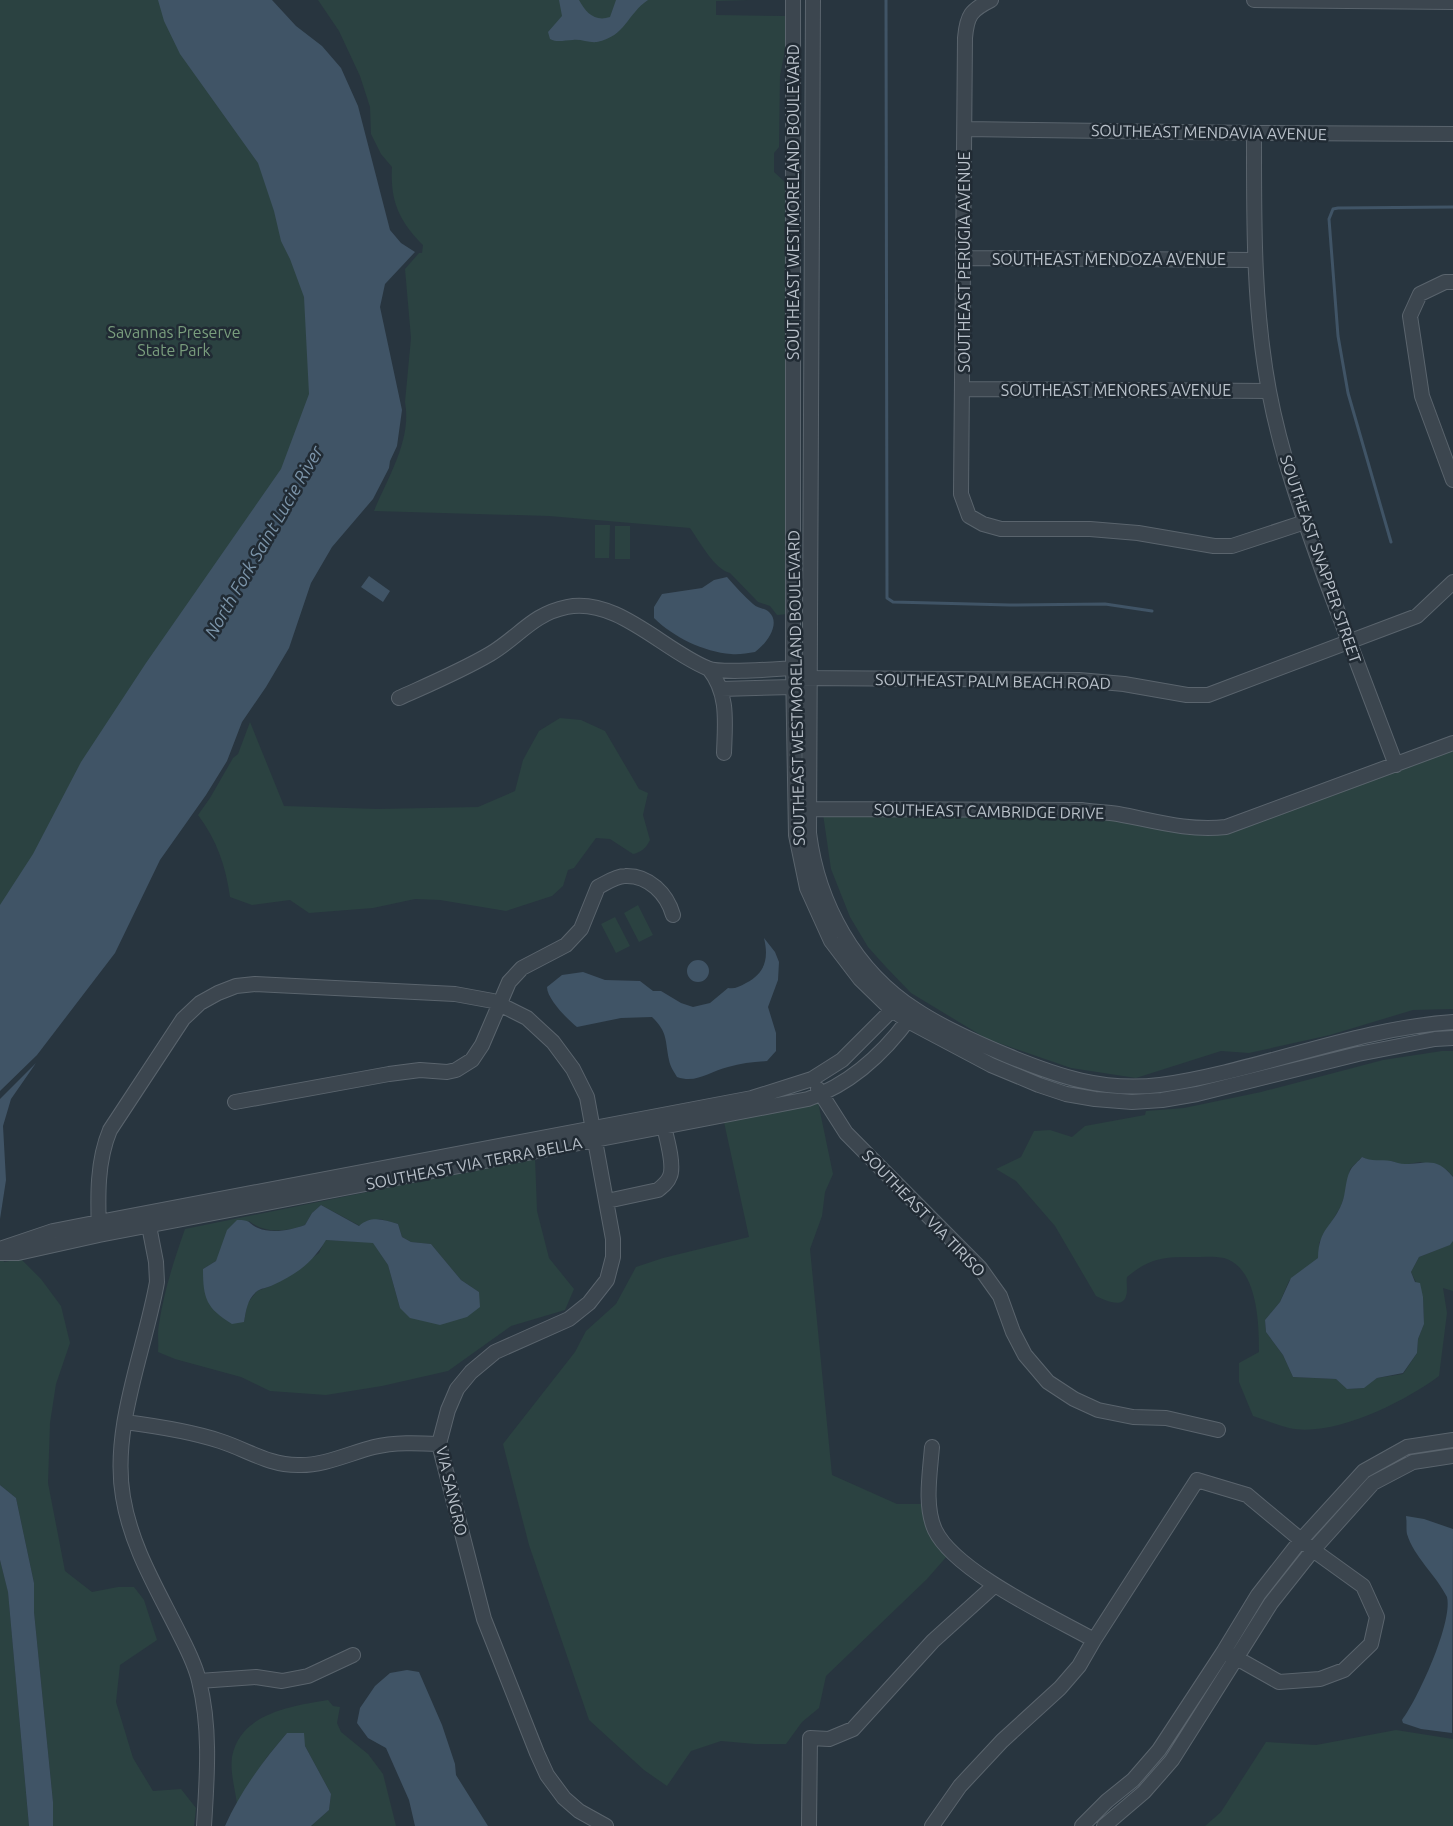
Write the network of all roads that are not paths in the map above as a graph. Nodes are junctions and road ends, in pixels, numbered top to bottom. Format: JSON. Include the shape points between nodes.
{"nodes":[{"id":1,"x":793,"y":0,"type":"edge"},
{"id":2,"x":813,"y":0,"type":"edge"},
{"id":3,"x":991,"y":0,"type":"edge"},
{"id":4,"x":1254,"y":0,"type":"edge"},
{"id":5,"x":1453,"y":2,"type":"edge"},
{"id":6,"x":964,"y":129,"type":"junction"},
{"id":7,"x":1254,"y":133,"type":"junction"},
{"id":8,"x":1453,"y":134,"type":"edge"},
{"id":9,"x":964,"y":258,"type":"junction"},
{"id":10,"x":1254,"y":260,"type":"junction"},
{"id":11,"x":1453,"y":282,"type":"edge"},
{"id":12,"x":963,"y":389,"type":"junction"},
{"id":13,"x":1269,"y":391,"type":"junction"},
{"id":14,"x":1453,"y":480,"type":"edge"},
{"id":15,"x":1305,"y":522,"type":"junction"},
{"id":16,"x":1453,"y":582,"type":"edge"},
{"id":17,"x":1349,"y":642,"type":"junction"},
{"id":18,"x":709,"y":669,"type":"junction"},
{"id":19,"x":793,"y":678,"type":"junction"},
{"id":20,"x":809,"y":678,"type":"junction"},
{"id":21,"x":721,"y":689,"type":"junction"},
{"id":22,"x":399,"y":698,"type":"dead end"},
{"id":23,"x":1453,"y":743,"type":"edge"},
{"id":24,"x":724,"y":753,"type":"dead end"},
{"id":25,"x":1396,"y":765,"type":"junction"},
{"id":26,"x":802,"y":809,"type":"junction"},
{"id":27,"x":673,"y":915,"type":"dead end"},
{"id":28,"x":499,"y":1005,"type":"junction"},
{"id":29,"x":897,"y":1005,"type":"junction"},
{"id":30,"x":911,"y":1016,"type":"junction"},
{"id":31,"x":1453,"y":1022,"type":"edge"},
{"id":32,"x":1453,"y":1038,"type":"edge"},
{"id":33,"x":812,"y":1079,"type":"junction"},
{"id":34,"x":821,"y":1094,"type":"junction"},
{"id":35,"x":235,"y":1102,"type":"dead end"},
{"id":36,"x":662,"y":1121,"type":"junction"},
{"id":37,"x":593,"y":1133,"type":"junction"},
{"id":38,"x":607,"y":1201,"type":"junction"},
{"id":39,"x":149,"y":1226,"type":"junction"},
{"id":40,"x":99,"y":1229,"type":"junction"},
{"id":41,"x":0,"y":1251,"type":"edge"},
{"id":42,"x":125,"y":1422,"type":"junction"},
{"id":43,"x":1218,"y":1430,"type":"dead end"},
{"id":44,"x":1450,"y":1440,"type":"edge"},
{"id":45,"x":439,"y":1444,"type":"junction"},
{"id":46,"x":932,"y":1448,"type":"dead end"},
{"id":47,"x":1451,"y":1455,"type":"edge"},
{"id":48,"x":1301,"y":1540,"type":"junction"},
{"id":49,"x":1313,"y":1550,"type":"junction"},
{"id":50,"x":995,"y":1585,"type":"junction"},
{"id":51,"x":1094,"y":1640,"type":"junction"},
{"id":52,"x":1224,"y":1651,"type":"junction"},
{"id":53,"x":353,"y":1655,"type":"dead end"},
{"id":54,"x":1238,"y":1659,"type":"junction"},
{"id":55,"x":199,"y":1681,"type":"junction"},
{"id":56,"x":1159,"y":1750,"type":"junction"},
{"id":57,"x":1172,"y":1760,"type":"junction"},
{"id":58,"x":204,"y":1826,"type":"edge"},
{"id":59,"x":606,"y":1826,"type":"edge"},
{"id":60,"x":809,"y":1826,"type":"edge"},
{"id":61,"x":932,"y":1826,"type":"edge"},
{"id":62,"x":1082,"y":1826,"type":"edge"},
{"id":63,"x":1104,"y":1826,"type":"edge"}],
"edges":[{"from":1,"to":19,"type":"street","name":"SOUTHEAST WESTMORELAND BOULEVARD"},
{"from":2,"to":20,"type":"street","name":"SOUTHEAST WESTMORELAND BOULEVARD"},
{"from":3,"to":6,"type":"street","name":"SOUTHEAST PERUGIA AVENUE","via":[[974,8],[967,21]]},
{"from":4,"to":5,"type":"street"},
{"from":6,"to":7,"type":"street","name":"SOUTHEAST MENDAVIA AVENUE"},
{"from":6,"to":9,"type":"street","name":"SOUTHEAST PERUGIA AVENUE"},
{"from":7,"to":8,"type":"street","name":"SOUTHEAST MENDAVIA AVENUE"},
{"from":7,"to":10,"type":"street","name":"SOUTHEAST SNAPPER STREET"},
{"from":9,"to":10,"type":"street","name":"SOUTHEAST MENDOZA AVENUE"},
{"from":9,"to":12,"type":"street","name":"SOUTHEAST PERUGIA AVENUE"},
{"from":10,"to":13,"type":"street","name":"SOUTHEAST SNAPPER STREET"},
{"from":11,"to":14,"type":"street","via":[[1420,294],[1410,316],[1422,396]]},
{"from":12,"to":13,"type":"street","name":"SOUTHEAST MENORES AVENUE"},
{"from":12,"to":15,"type":"street","name":"SOUTHEAST PERUGIA AVENUE","via":[[961,494],[969,516],[983,524],[1001,529],[1138,532],[1232,546]]},
{"from":13,"to":15,"type":"street","name":"SOUTHEAST SNAPPER STREET"},
{"from":15,"to":17,"type":"street","name":"SOUTHEAST SNAPPER STREET"},
{"from":16,"to":17,"type":"street","name":"SOUTHEAST PALM BEACH ROAD","via":[[1417,616]]},
{"from":17,"to":20,"type":"street","name":"SOUTHEAST PALM BEACH ROAD","via":[[1208,695],[1079,680]]},
{"from":17,"to":25,"type":"street","name":"SOUTHEAST SNAPPER STREET"},
{"from":18,"to":19,"type":"street"},
{"from":18,"to":21,"type":"street"},
{"from":18,"to":22,"type":"street","via":[[618,615],[590,606],[573,606],[538,617],[489,655]]},
{"from":19,"to":20,"type":"street","name":"SOUTHEAST PALM BEACH ROAD"},
{"from":19,"to":21,"type":"street"},
{"from":19,"to":26,"type":"street","name":"SOUTHEAST WESTMORELAND BOULEVARD"},
{"from":20,"to":26,"type":"street","name":"SOUTHEAST WESTMORELAND BOULEVARD"},
{"from":21,"to":24,"type":"street"},
{"from":23,"to":25,"type":"street","name":"SOUTHEAST CAMBRIDGE DRIVE"},
{"from":25,"to":26,"type":"street","name":"SOUTHEAST CAMBRIDGE DRIVE","via":[[1226,827],[1203,830],[1080,810]]},
{"from":26,"to":29,"type":"street","name":"SOUTHEAST WESTMORELAND BOULEVARD","via":[[819,884],[831,912],[843,936]]},
{"from":27,"to":28,"type":"street","via":[[670,903],[652,883],[623,876],[609,881],[598,887],[581,928],[566,945],[522,968],[509,982]]},
{"from":28,"to":35,"type":"street","via":[[482,1045],[472,1060],[456,1070],[389,1074]]},
{"from":28,"to":37,"type":"street","name":"VIA SANGRO","via":[[527,1018],[553,1042],[573,1069],[587,1097]]},
{"from":28,"to":40,"type":"street","name":"VIA SANGRO","via":[[455,994],[255,984],[236,986],[200,1003],[183,1019],[110,1130],[101,1163]]},
{"from":29,"to":30,"type":"street","name":"SOUTHEAST WESTMORELAND BOULEVARD"},
{"from":29,"to":33,"type":"street","name":"SOUTHEAST VIA TERRA BELLA","via":[[843,1060]]},
{"from":30,"to":31,"type":"street","name":"SOUTHEAST WESTMORELAND BOULEVARD","via":[[939,1024],[1059,1076],[1133,1087],[1193,1079],[1361,1037]]},
{"from":30,"to":32,"type":"street","name":"SOUTHEAST WESTMORELAND BOULEVARD","via":[[991,1065],[1040,1086],[1065,1094],[1132,1102],[1197,1094],[1358,1054]]},
{"from":30,"to":34,"type":"street","name":"SOUTHEAST VIA TERRA BELLA","via":[[871,1061]]},
{"from":33,"to":34,"type":"street","name":"SOUTHEAST VIA TIRISO"},
{"from":33,"to":36,"type":"street","name":"SOUTHEAST VIA TERRA BELLA"},
{"from":34,"to":36,"type":"street","name":"SOUTHEAST VIA TERRA BELLA"},
{"from":34,"to":43,"type":"street","name":"SOUTHEAST VIA TIRISO","via":[[846,1133],[980,1268],[1000,1296],[1025,1355],[1048,1382],[1098,1410],[1166,1418]]},
{"from":36,"to":37,"type":"street","name":"SOUTHEAST VIA TERRA BELLA"},
{"from":36,"to":38,"type":"street","via":[[671,1174],[664,1185]]},
{"from":37,"to":38,"type":"street","name":"VIA SANGRO"},
{"from":37,"to":39,"type":"street","name":"SOUTHEAST VIA TERRA BELLA"},
{"from":37,"to":40,"type":"street","name":"SOUTHEAST VIA TERRA BELLA"},
{"from":38,"to":45,"type":"street","name":"VIA SANGRO","via":[[613,1257],[607,1280],[589,1303],[569,1319],[495,1352],[471,1371],[452,1400]]},
{"from":39,"to":40,"type":"street","name":"SOUTHEAST VIA TERRA BELLA"},
{"from":39,"to":42,"type":"street","via":[[157,1282]]},
{"from":40,"to":41,"type":"street","name":"SOUTHEAST VIA TERRA BELLA","via":[[53,1232]]},
{"from":42,"to":45,"type":"street","via":[[220,1441],[276,1464],[301,1466],[376,1446]]},
{"from":42,"to":55,"type":"street","via":[[120,1469],[129,1525],[139,1555]]},
{"from":44,"to":47,"type":"street"},
{"from":44,"to":48,"type":"street","via":[[1407,1447],[1364,1471]]},
{"from":45,"to":59,"type":"street","name":"VIA SANGRO","via":[[484,1619],[537,1753],[564,1798]]},
{"from":46,"to":50,"type":"street","via":[[928,1497],[935,1530],[956,1557]]},
{"from":47,"to":49,"type":"street","via":[[1413,1462],[1373,1484]]},
{"from":48,"to":49,"type":"street"},
{"from":48,"to":51,"type":"street","via":[[1247,1495],[1197,1480]]},
{"from":48,"to":52,"type":"street","via":[[1258,1594]]},
{"from":49,"to":54,"type":"street","via":[[1271,1603]]},
{"from":49,"to":54,"type":"street","via":[[1363,1586],[1377,1617],[1371,1644],[1344,1671],[1320,1679],[1279,1682]]},
{"from":50,"to":51,"type":"street"},
{"from":50,"to":60,"type":"street","via":[[933,1641],[853,1729],[829,1738],[810,1738]]},
{"from":51,"to":61,"type":"street","via":[[1060,1688],[960,1786]]},
{"from":52,"to":54,"type":"street"},
{"from":52,"to":56,"type":"street"},
{"from":53,"to":55,"type":"street","via":[[308,1676],[282,1681],[256,1677]]},
{"from":54,"to":57,"type":"street"},
{"from":55,"to":58,"type":"street","via":[[208,1761]]},
{"from":56,"to":57,"type":"street"},
{"from":56,"to":62,"type":"street","via":[[1133,1780]]},
{"from":57,"to":63,"type":"street","via":[[1144,1792]]}]}
